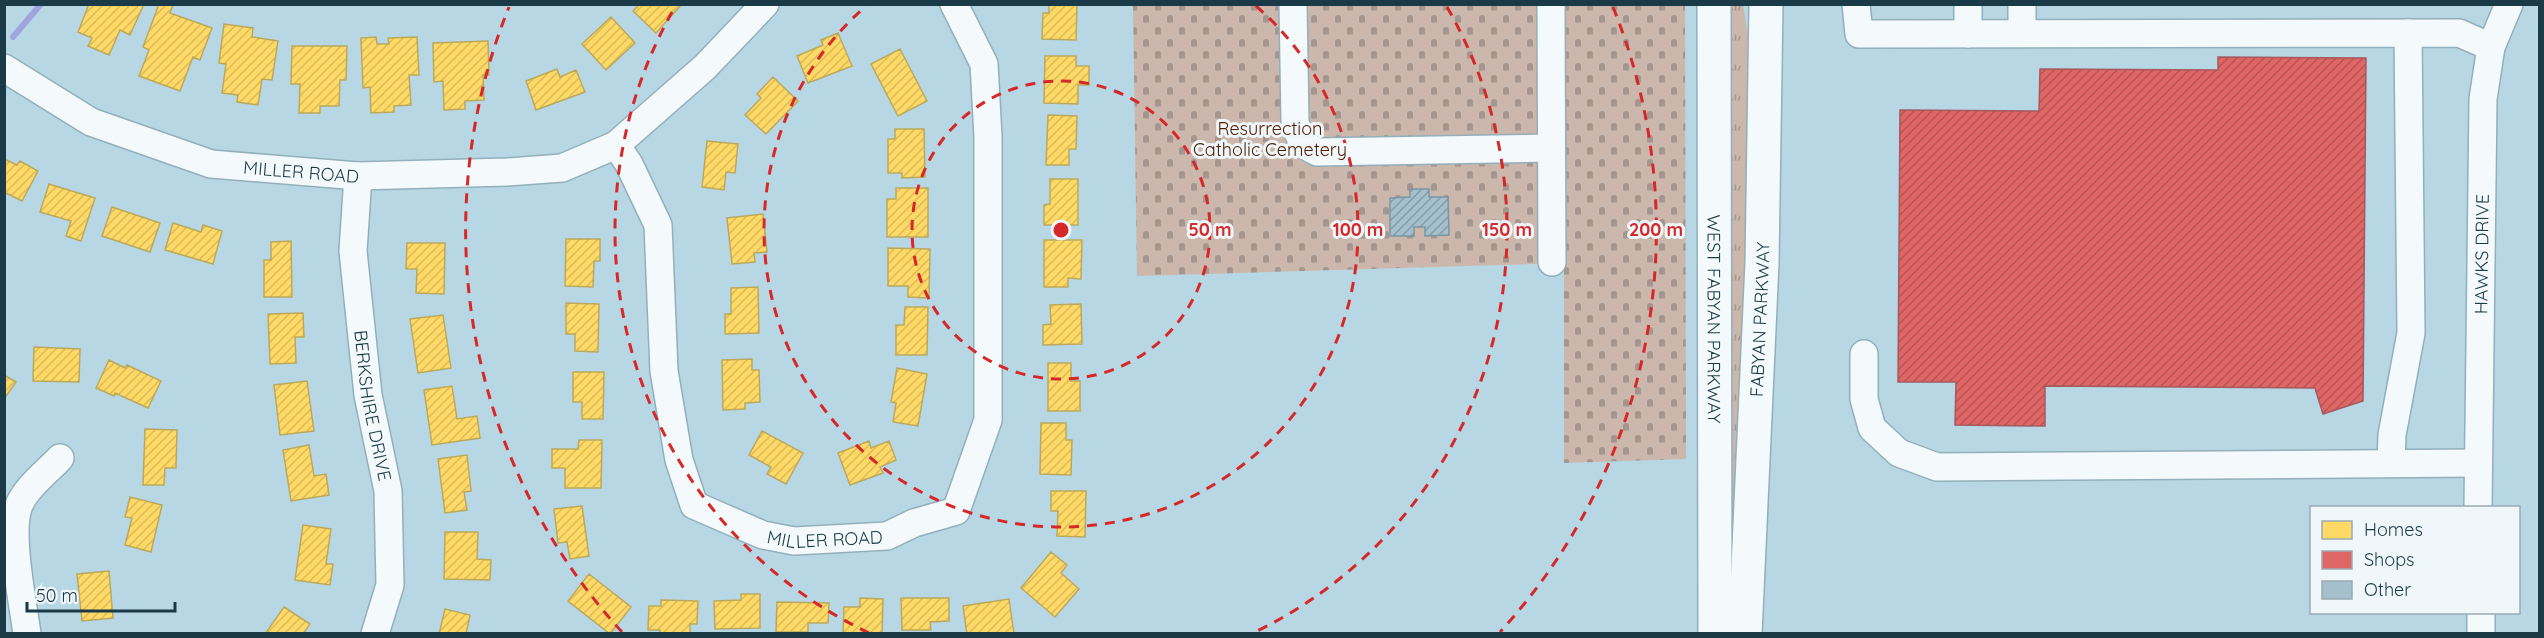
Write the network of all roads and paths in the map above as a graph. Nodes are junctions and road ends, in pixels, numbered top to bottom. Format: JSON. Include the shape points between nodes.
{"nodes":[{"id":1,"x":765,"y":4,"type":"edge"},
{"id":2,"x":954,"y":4,"type":"edge"},
{"id":3,"x":1293,"y":4,"type":"edge"},
{"id":4,"x":1551,"y":4,"type":"edge"},
{"id":5,"x":1714,"y":4,"type":"edge"},
{"id":6,"x":1766,"y":4,"type":"edge"},
{"id":7,"x":1856,"y":4,"type":"edge"},
{"id":8,"x":1968,"y":4,"type":"edge"},
{"id":9,"x":2022,"y":4,"type":"edge"},
{"id":10,"x":2509,"y":4,"type":"edge"},
{"id":11,"x":2022,"y":33,"type":"junction"},
{"id":12,"x":2408,"y":33,"type":"junction"},
{"id":13,"x":1968,"y":34,"type":"junction"},
{"id":14,"x":2492,"y":47,"type":"junction"},
{"id":15,"x":4,"y":68,"type":"edge"},
{"id":16,"x":616,"y":145,"type":"junction"},
{"id":17,"x":1551,"y":148,"type":"junction"},
{"id":18,"x":358,"y":176,"type":"junction"},
{"id":19,"x":1552,"y":262,"type":"dead end"},
{"id":20,"x":1864,"y":354,"type":"dead end"},
{"id":21,"x":60,"y":458,"type":"dead end"},
{"id":22,"x":2391,"y":463,"type":"junction"},
{"id":23,"x":2477,"y":463,"type":"junction"},
{"id":24,"x":2478,"y":506,"type":"edge"},
{"id":25,"x":2481,"y":614,"type":"edge"},
{"id":26,"x":27,"y":633,"type":"edge"},
{"id":27,"x":375,"y":633,"type":"edge"},
{"id":28,"x":1715,"y":633,"type":"edge"},
{"id":29,"x":1745,"y":633,"type":"edge"},
{"id":30,"x":2481,"y":633,"type":"edge"}],
"edges":[{"from":1,"to":16,"type":"street","name":"MILLER ROAD","via":[[705,68]]},
{"from":2,"to":16,"type":"street","name":"MILLER ROAD","via":[[984,63],[988,137],[988,420],[956,511],[914,523],[887,536],[794,541],[763,535],[694,505],[679,460],[664,371],[658,225]]},
{"from":3,"to":17,"type":"street","via":[[1295,123],[1306,147],[1317,152]]},
{"from":4,"to":17,"type":"street"},
{"from":5,"to":28,"type":"main road","name":"WEST FABYAN PARKWAY"},
{"from":6,"to":29,"type":"main road","name":"FABYAN PARKWAY","via":[[1762,263]]},
{"from":7,"to":13,"type":"street","via":[[1859,34]]},
{"from":8,"to":13,"type":"street"},
{"from":9,"to":11,"type":"street"},
{"from":10,"to":14,"type":"street","name":"HAWKS DRIVE"},
{"from":11,"to":12,"type":"street"},
{"from":11,"to":13,"type":"street"},
{"from":12,"to":14,"type":"street","via":[[2459,33]]},
{"from":12,"to":22,"type":"street","via":[[2411,333],[2392,435]]},
{"from":14,"to":23,"type":"street","name":"HAWKS DRIVE","via":[[2483,99]]},
{"from":15,"to":18,"type":"street","name":"MILLER ROAD","via":[[91,122],[211,164]]},
{"from":16,"to":18,"type":"street","name":"MILLER ROAD","via":[[562,168]]},
{"from":17,"to":19,"type":"street"},
{"from":18,"to":27,"type":"street","name":"BERKSHIRE DRIVE","via":[[353,251],[368,395],[388,491],[390,585]]},
{"from":20,"to":22,"type":"street","via":[[1864,399],[1872,428],[1899,453],[1937,467]]},
{"from":21,"to":26,"type":"street","via":[[18,507],[14,540]]},
{"from":22,"to":23,"type":"street"},
{"from":23,"to":24,"type":"street","name":"HAWKS DRIVE"},
{"from":25,"to":30,"type":"street"}]}
